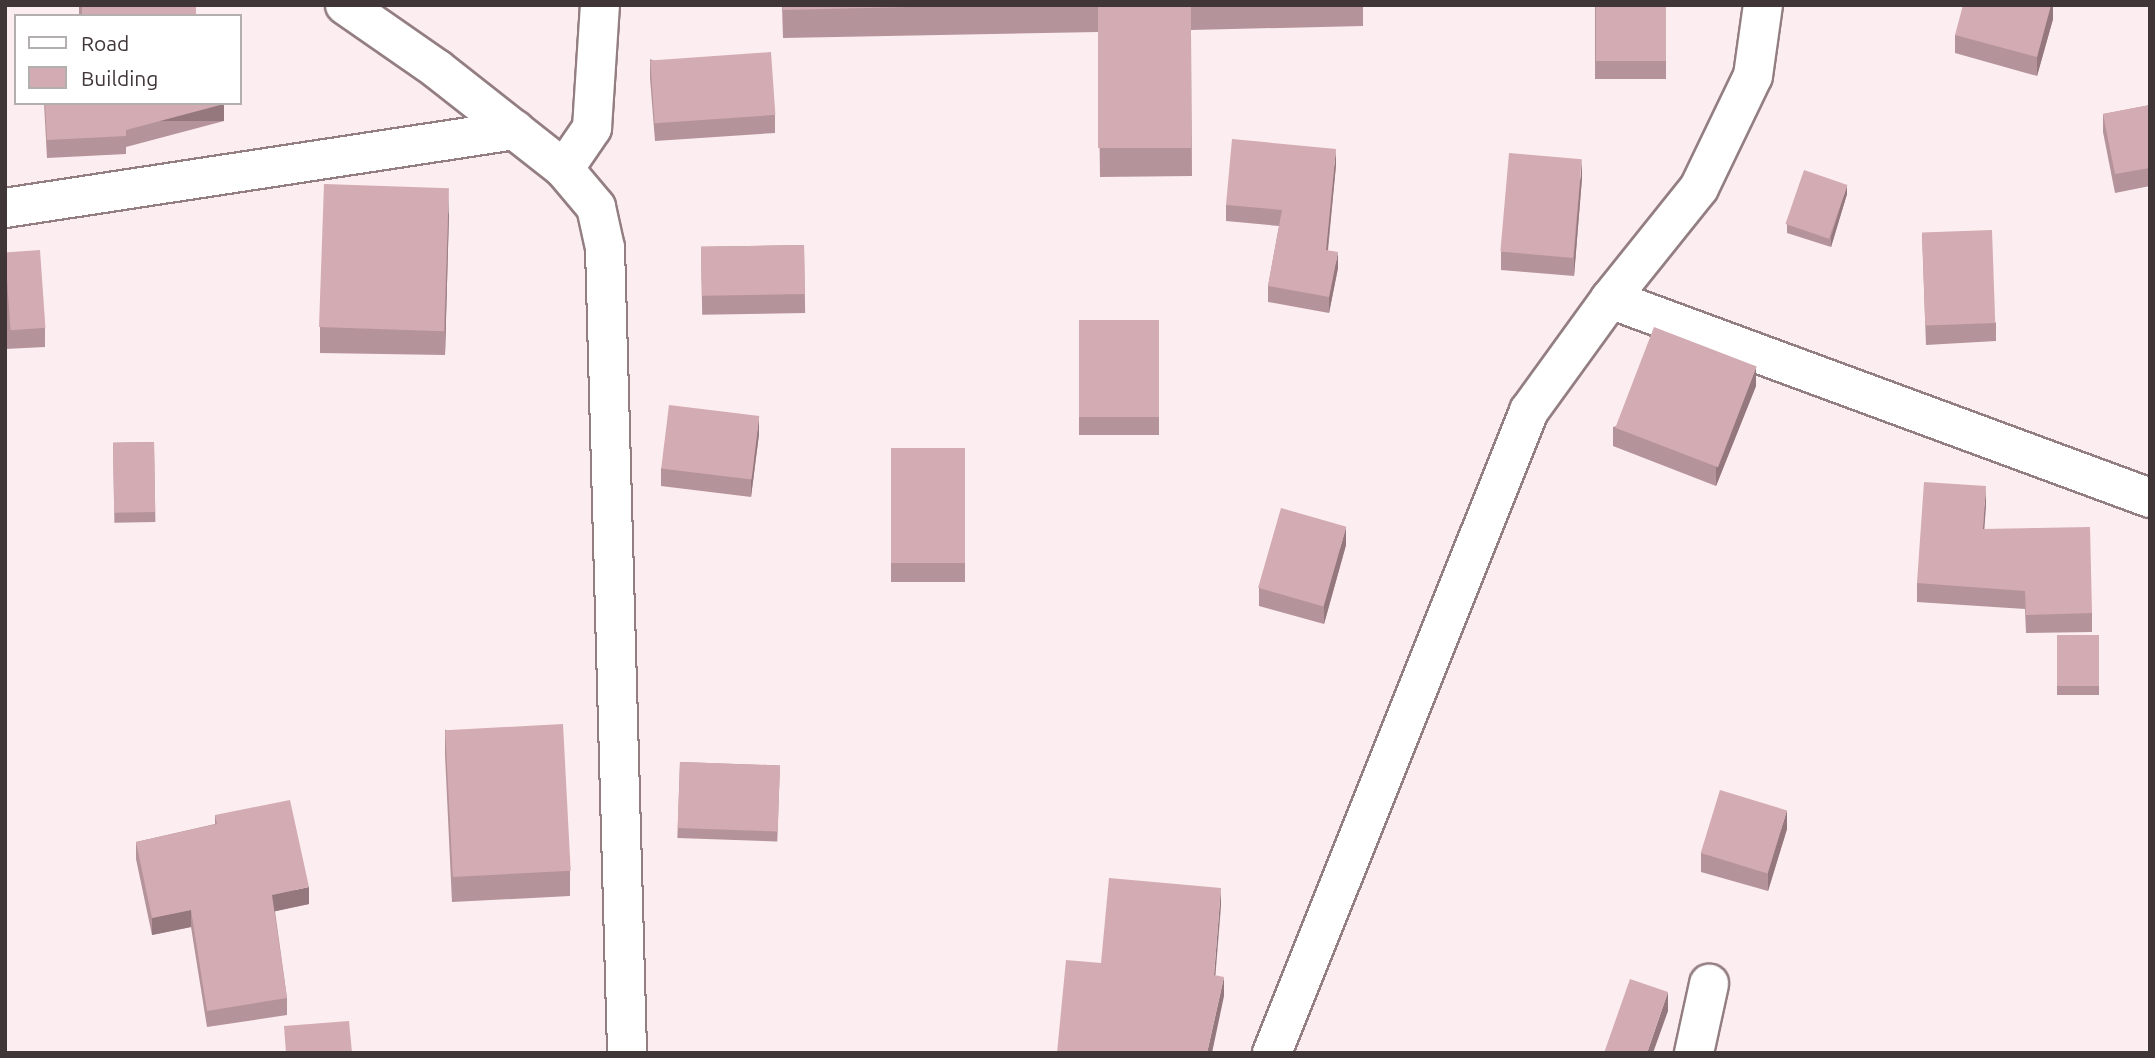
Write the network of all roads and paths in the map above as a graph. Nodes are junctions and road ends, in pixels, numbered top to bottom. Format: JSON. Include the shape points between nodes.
{"nodes":[{"id":1,"x":345,"y":5,"type":"edge"},
{"id":2,"x":600,"y":5,"type":"edge"},
{"id":3,"x":1763,"y":5,"type":"edge"},
{"id":4,"x":514,"y":130,"type":"junction"},
{"id":5,"x":564,"y":169,"type":"junction"},
{"id":6,"x":5,"y":208,"type":"edge"},
{"id":7,"x":1610,"y":299,"type":"junction"},
{"id":8,"x":2150,"y":498,"type":"edge"},
{"id":9,"x":1709,"y":984,"type":"dead end"},
{"id":10,"x":627,"y":1053,"type":"edge"},
{"id":11,"x":1272,"y":1053,"type":"edge"},
{"id":12,"x":1694,"y":1053,"type":"edge"}],
"edges":[{"from":1,"to":4,"type":"street"},
{"from":2,"to":5,"type":"street","via":[[592,128]]},
{"from":3,"to":7,"type":"street","via":[[1754,76],[1699,188]]},
{"from":4,"to":5,"type":"street"},
{"from":4,"to":6,"type":"street"},
{"from":5,"to":10,"type":"street","via":[[596,207],[605,248]]},
{"from":7,"to":8,"type":"street"},
{"from":7,"to":11,"type":"street","via":[[1529,411]]},
{"from":9,"to":12,"type":"street"}]}
